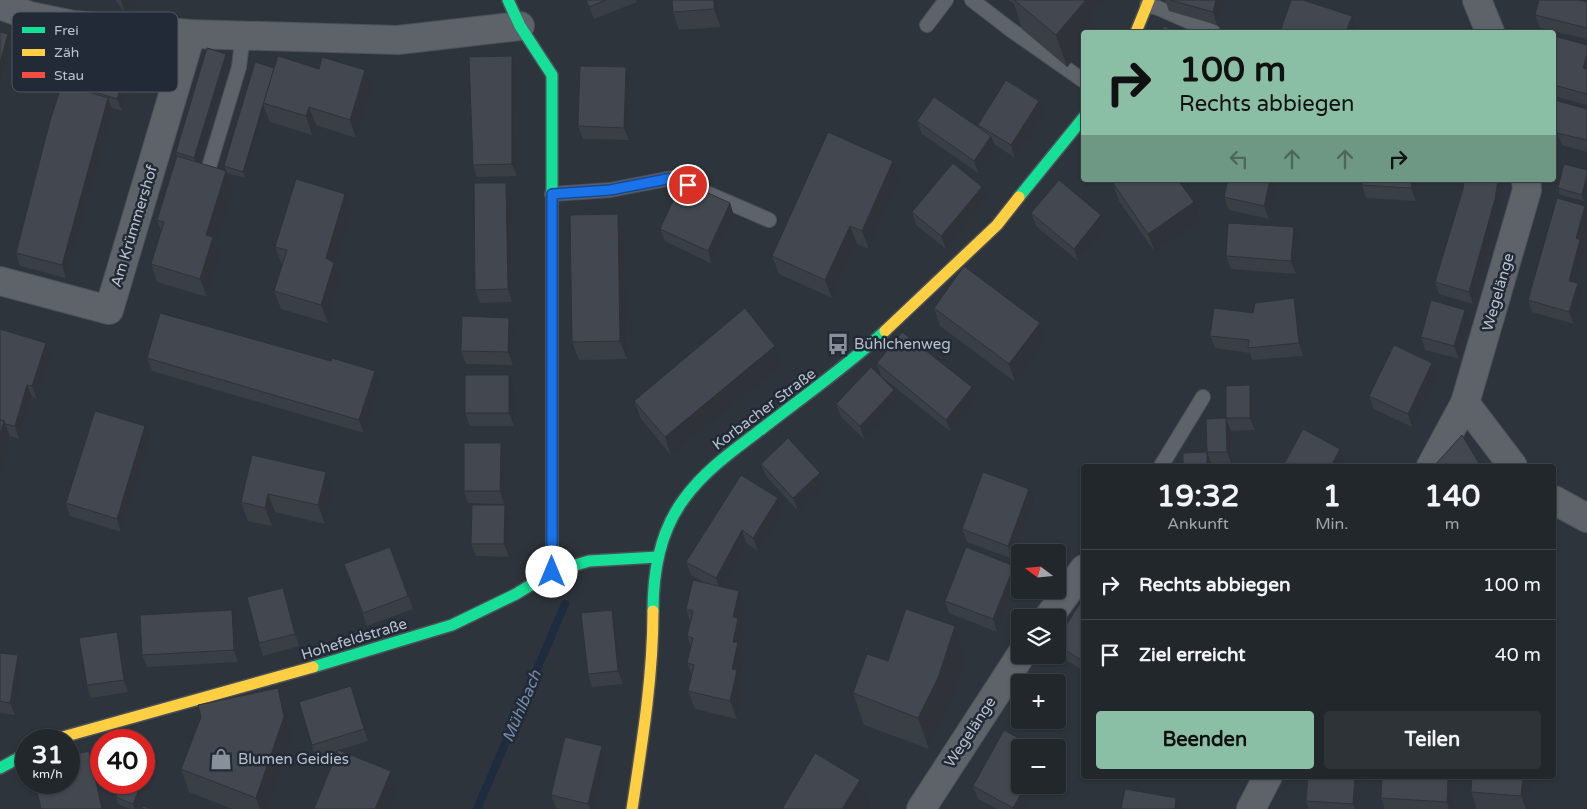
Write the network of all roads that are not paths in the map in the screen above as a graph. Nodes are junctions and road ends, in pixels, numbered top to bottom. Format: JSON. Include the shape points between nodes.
{"nodes":[{"id":1,"x":508,"y":0,"type":"edge"},
{"id":2,"x":946,"y":0,"type":"edge"},
{"id":3,"x":972,"y":0,"type":"edge"},
{"id":4,"x":1477,"y":0,"type":"edge"},
{"id":5,"x":1148,"y":2,"type":"edge"},
{"id":6,"x":0,"y":5,"type":"edge"},
{"id":7,"x":39,"y":8,"type":"edge"},
{"id":8,"x":927,"y":25,"type":"dead end"},
{"id":9,"x":520,"y":26,"type":"junction"},
{"id":10,"x":1137,"y":30,"type":"edge"},
{"id":11,"x":1208,"y":30,"type":"edge"},
{"id":12,"x":1489,"y":30,"type":"edge"},
{"id":13,"x":178,"y":33,"type":"edge"},
{"id":14,"x":191,"y":34,"type":"junction"},
{"id":15,"x":243,"y":34,"type":"junction"},
{"id":16,"x":178,"y":77,"type":"edge"},
{"id":17,"x":1081,"y":79,"type":"edge"},
{"id":18,"x":174,"y":92,"type":"edge"},
{"id":19,"x":1081,"y":121,"type":"edge"},
{"id":20,"x":209,"y":167,"type":"edge"},
{"id":21,"x":1526,"y":182,"type":"edge"},
{"id":22,"x":552,"y":194,"type":"junction"},
{"id":23,"x":769,"y":220,"type":"dead end"},
{"id":24,"x":0,"y":282,"type":"edge"},
{"id":25,"x":1203,"y":397,"type":"dead end"},
{"id":26,"x":1465,"y":403,"type":"junction"},
{"id":27,"x":1162,"y":464,"type":"edge"},
{"id":28,"x":1433,"y":464,"type":"edge"},
{"id":29,"x":1511,"y":464,"type":"edge"},
{"id":30,"x":1556,"y":501,"type":"edge"},
{"id":31,"x":1587,"y":518,"type":"edge"},
{"id":32,"x":658,"y":557,"type":"junction"},
{"id":33,"x":552,"y":572,"type":"junction"},
{"id":34,"x":1081,"y":573,"type":"edge"},
{"id":35,"x":1055,"y":609,"type":"edge"},
{"id":36,"x":1015,"y":664,"type":"edge"},
{"id":37,"x":80,"y":732,"type":"edge"},
{"id":38,"x":15,"y":760,"type":"edge"},
{"id":39,"x":0,"y":768,"type":"edge"},
{"id":40,"x":1266,"y":779,"type":"edge"},
{"id":41,"x":632,"y":809,"type":"edge"},
{"id":42,"x":920,"y":809,"type":"edge"},
{"id":43,"x":1251,"y":809,"type":"edge"}],
"edges":[{"from":1,"to":9,"type":"street"},
{"from":2,"to":8,"type":"lane"},
{"from":3,"to":17,"type":"lane"},
{"from":4,"to":12,"type":"street"},
{"from":5,"to":10,"type":"street"},
{"from":5,"to":11,"type":"lane"},
{"from":6,"to":7,"type":"street"},
{"from":9,"to":15,"type":"street","via":[[398,40]]},
{"from":9,"to":22,"type":"street","via":[[552,75]]},
{"from":13,"to":14,"type":"street"},
{"from":14,"to":15,"type":"street"},
{"from":14,"to":16,"type":"street","name":"Am Krümmershof"},
{"from":15,"to":20,"type":"lane","via":[[239,67]]},
{"from":18,"to":24,"type":"street","name":"Am Krümmershof","via":[[108,310]]},
{"from":19,"to":32,"type":"street","name":"Korbacher Straße","via":[[997,225],[866,348],[719,461],[684,499],[666,530]]},
{"from":21,"to":26,"type":"street","name":"Wegelänge","via":[[1527,190]]},
{"from":22,"to":23,"type":"lane","via":[[610,190],[672,178]]},
{"from":22,"to":33,"type":"street"},
{"from":25,"to":27,"type":"lane"},
{"from":26,"to":28,"type":"street","name":"Wegelänge"},
{"from":26,"to":29,"type":"street"},
{"from":30,"to":31,"type":"street"},
{"from":32,"to":33,"type":"street","name":"Hohefeldstraße","via":[[589,561]]},
{"from":32,"to":41,"type":"street","name":"Korbacher Straße","via":[[644,733]]},
{"from":33,"to":37,"type":"street","name":"Hohefeldstraße","via":[[516,594],[452,625]]},
{"from":34,"to":35,"type":"street"},
{"from":36,"to":42,"type":"street","name":"Wegelänge"},
{"from":38,"to":39,"type":"street"},
{"from":40,"to":43,"type":"street"}]}
